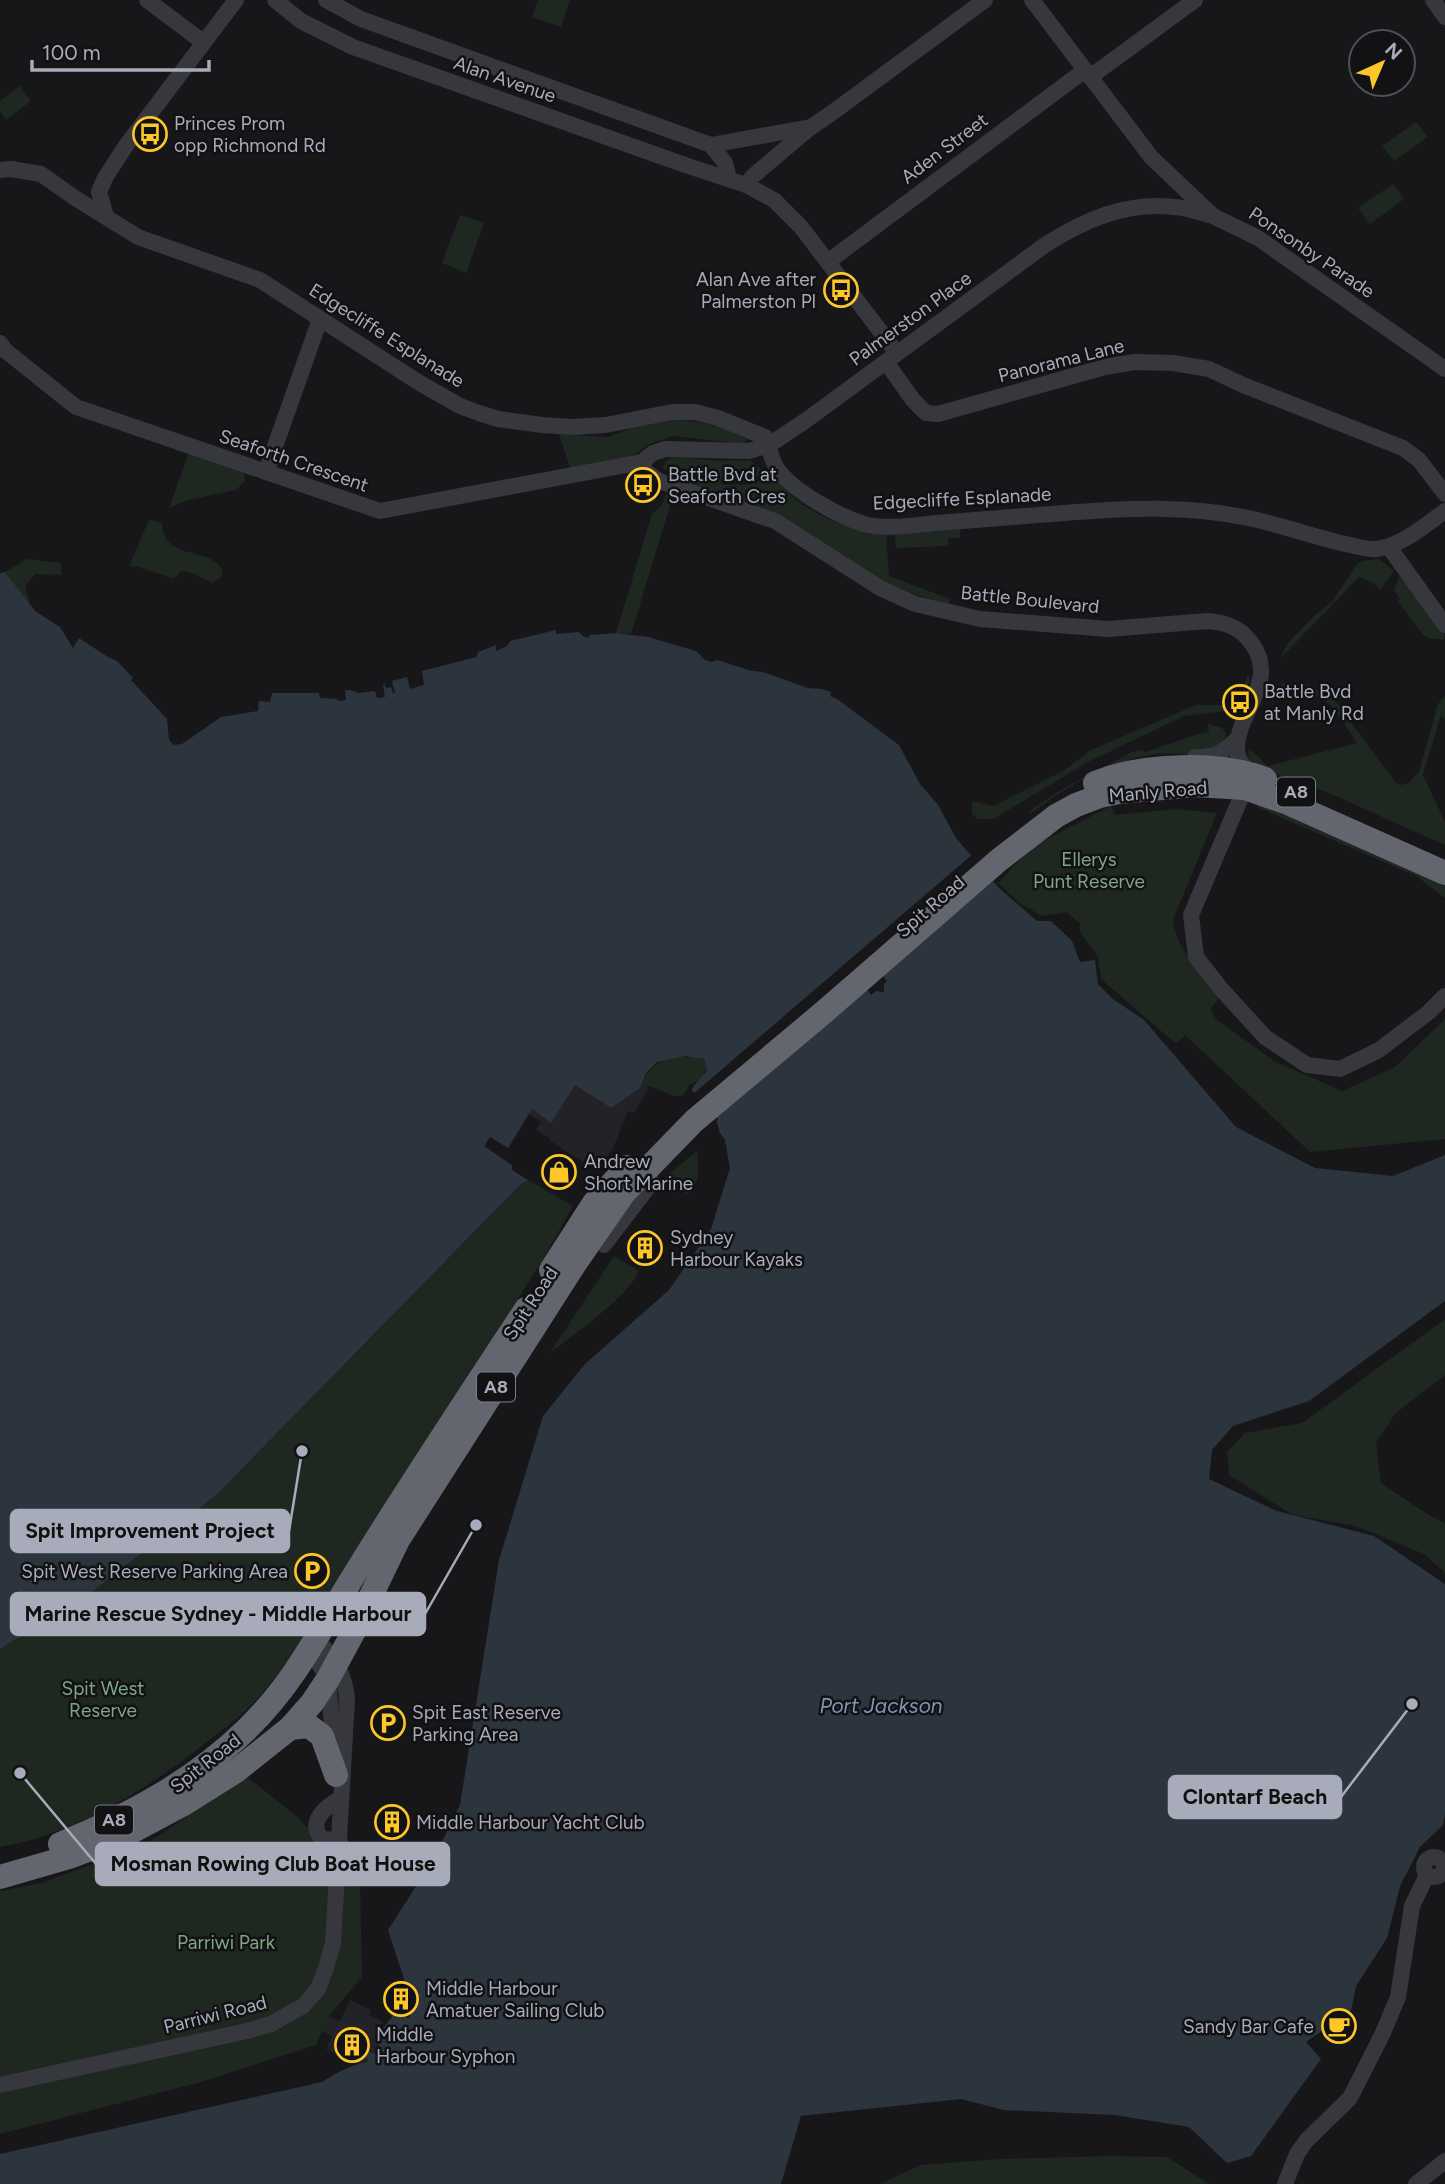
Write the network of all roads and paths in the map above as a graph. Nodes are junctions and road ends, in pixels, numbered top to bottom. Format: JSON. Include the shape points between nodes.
{"nodes":[{"id":1,"x":148,"y":0,"type":"edge"},
{"id":2,"x":236,"y":0,"type":"edge"},
{"id":3,"x":275,"y":0,"type":"edge"},
{"id":4,"x":326,"y":0,"type":"edge"},
{"id":5,"x":985,"y":0,"type":"edge"},
{"id":6,"x":1032,"y":0,"type":"edge"},
{"id":7,"x":1195,"y":0,"type":"edge"},
{"id":8,"x":1433,"y":0,"type":"edge"},
{"id":9,"x":1445,"y":17,"type":"edge"},
{"id":10,"x":203,"y":42,"type":"junction"},
{"id":11,"x":1087,"y":74,"type":"junction"},
{"id":12,"x":811,"y":127,"type":"junction"},
{"id":13,"x":711,"y":145,"type":"junction"},
{"id":14,"x":0,"y":170,"type":"edge"},
{"id":15,"x":729,"y":178,"type":"junction"},
{"id":16,"x":746,"y":185,"type":"junction"},
{"id":17,"x":106,"y":216,"type":"junction"},
{"id":18,"x":1213,"y":216,"type":"junction"},
{"id":19,"x":829,"y":261,"type":"junction"},
{"id":20,"x":320,"y":319,"type":"junction"},
{"id":21,"x":0,"y":343,"type":"edge"},
{"id":22,"x":891,"y":358,"type":"junction"},
{"id":23,"x":1445,"y":369,"type":"edge"},
{"id":24,"x":769,"y":445,"type":"junction"},
{"id":25,"x":643,"y":466,"type":"junction"},
{"id":26,"x":266,"y":472,"type":"junction"},
{"id":27,"x":1445,"y":495,"type":"edge"},
{"id":28,"x":1445,"y":511,"type":"edge"},
{"id":29,"x":1389,"y":547,"type":"junction"},
{"id":30,"x":1445,"y":625,"type":"edge"},
{"id":31,"x":1238,"y":738,"type":"junction"},
{"id":32,"x":1127,"y":774,"type":"junction"},
{"id":33,"x":1247,"y":780,"type":"junction"},
{"id":34,"x":996,"y":856,"type":"junction"},
{"id":35,"x":1445,"y":859,"type":"edge"},
{"id":36,"x":1445,"y":873,"type":"edge"},
{"id":37,"x":1445,"y":996,"type":"edge"},
{"id":38,"x":691,"y":1116,"type":"junction"},
{"id":39,"x":652,"y":1182,"type":"dead end"},
{"id":40,"x":604,"y":1245,"type":"dead end"},
{"id":41,"x":313,"y":1644,"type":"junction"},
{"id":42,"x":332,"y":1671,"type":"junction"},
{"id":43,"x":290,"y":1728,"type":"junction"},
{"id":44,"x":339,"y":1789,"type":"junction"},
{"id":45,"x":340,"y":1840,"type":"junction"},
{"id":46,"x":1442,"y":1856,"type":"edge"},
{"id":47,"x":0,"y":1862,"type":"edge"},
{"id":48,"x":0,"y":1877,"type":"edge"},
{"id":49,"x":0,"y":2085,"type":"edge"},
{"id":50,"x":1445,"y":2161,"type":"edge"},
{"id":51,"x":1285,"y":2184,"type":"edge"},
{"id":52,"x":1416,"y":2184,"type":"edge"}],
"edges":[{"from":1,"to":10,"type":"street"},
{"from":2,"to":10,"type":"street"},
{"from":3,"to":15,"type":"street","name":"Alan Avenue","via":[[301,21],[353,47]]},
{"from":4,"to":13,"type":"street","name":"Alan Avenue","via":[[361,19]]},
{"from":5,"to":12,"type":"street"},
{"from":6,"to":11,"type":"street","name":"Ponsonby Parade"},
{"from":7,"to":11,"type":"street","name":"Aden Street"},
{"from":8,"to":9,"type":"street"},
{"from":10,"to":17,"type":"street","via":[[104,178],[99,192]]},
{"from":11,"to":18,"type":"street","name":"Ponsonby Parade","via":[[1151,157]]},
{"from":11,"to":19,"type":"street","name":"Aden Street"},
{"from":12,"to":13,"type":"street"},
{"from":12,"to":16,"type":"street"},
{"from":13,"to":15,"type":"street","via":[[725,163]]},
{"from":14,"to":17,"type":"street","name":"Edgecliffe Esplanade","via":[[41,174]]},
{"from":15,"to":16,"type":"street","name":"Alan Avenue"},
{"from":16,"to":19,"type":"street","name":"Alan Avenue","via":[[774,200]]},
{"from":17,"to":20,"type":"street","name":"Edgecliffe Esplanade","via":[[138,237],[260,280]]},
{"from":18,"to":22,"type":"street","name":"Palmerston Place","via":[[1155,206],[1090,219],[1045,245]]},
{"from":18,"to":23,"type":"street","name":"Ponsonby Parade","via":[[1258,238]]},
{"from":19,"to":22,"type":"street","name":"Alan Avenue"},
{"from":20,"to":24,"type":"street","name":"Edgecliffe Esplanade","via":[[438,394],[498,418],[574,427],[695,412],[747,428],[765,437]]},
{"from":20,"to":26,"type":"street"},
{"from":21,"to":26,"type":"street","name":"Seaforth Crescent","via":[[76,408]]},
{"from":22,"to":24,"type":"street","name":"Palmerston Place"},
{"from":22,"to":27,"type":"street","name":"Panorama Lane","via":[[913,400],[926,413],[938,414],[1134,362],[1209,369],[1404,448]]},
{"from":24,"to":25,"type":"street","name":"Palmerston Place","via":[[748,451],[665,449],[653,453]]},
{"from":24,"to":29,"type":"street","name":"Edgecliffe Esplanade","via":[[779,472],[797,487],[833,511],[867,525],[1175,508],[1251,518],[1372,550]]},
{"from":25,"to":26,"type":"street","name":"Seaforth Crescent","via":[[380,511]]},
{"from":25,"to":31,"type":"street","name":"Battle Boulevard","via":[[659,481],[775,520],[880,588],[915,604],[980,619],[1045,625],[1108,629],[1207,621],[1232,626],[1253,645],[1262,669]]},
{"from":28,"to":29,"type":"street"},
{"from":29,"to":30,"type":"street"},
{"from":31,"to":32,"type":"street","via":[[1214,757],[1151,760]]},
{"from":31,"to":33,"type":"street","via":[[1238,758]]},
{"from":32,"to":33,"type":"highway","name":"Manly Road","number":"A8","via":[[1195,767]]},
{"from":32,"to":34,"type":"highway","name":"Spit Road","number":"A8","via":[[1070,793],[1046,808]]},
{"from":33,"to":34,"type":"highway","name":"Manly Road","number":"A8","via":[[1100,796],[1056,816]]},
{"from":33,"to":35,"type":"highway","name":"Manly Road","number":"A8"},
{"from":33,"to":36,"type":"highway","name":"Manly Road","number":"A8","via":[[1287,803]]},
{"from":33,"to":37,"type":"street","via":[[1191,915],[1196,957],[1265,1037],[1307,1065],[1340,1069],[1378,1050]]},
{"from":34,"to":38,"type":"highway","name":"Spit Road","number":"A8","via":[[824,1012]]},
{"from":38,"to":41,"type":"highway","name":"Spit Road","number":"A8","via":[[637,1156],[594,1203]]},
{"from":38,"to":42,"type":"highway","name":"Spit Road","number":"A8","via":[[624,1193],[574,1265],[398,1540]]},
{"from":39,"to":40,"type":"street"},
{"from":41,"to":42,"type":"street"},
{"from":41,"to":47,"type":"highway","name":"Spit Road","number":"A8","via":[[286,1688],[253,1723],[174,1788],[61,1844]]},
{"from":42,"to":43,"type":"highway","name":"Spit Road","number":"A8"},
{"from":42,"to":44,"type":"street","name":"Parriwi Road"},
{"from":43,"to":44,"type":"highway","via":[[309,1726],[323,1736]]},
{"from":43,"to":48,"type":"highway","name":"Spit Road","number":"A8","via":[[207,1790],[120,1838]]},
{"from":44,"to":45,"type":"street","name":"Parriwi Road"},
{"from":44,"to":45,"type":"street","via":[[316,1827],[322,1839]]},
{"from":45,"to":49,"type":"street","name":"Parriwi Road","via":[[333,1943],[318,1989],[303,2006],[247,2031]]},
{"from":46,"to":51,"type":"street","via":[[1441,1874],[1427,1875],[1412,1906],[1398,1997],[1382,2035],[1350,2098],[1306,2141]]},
{"from":50,"to":52,"type":"street"}]}
